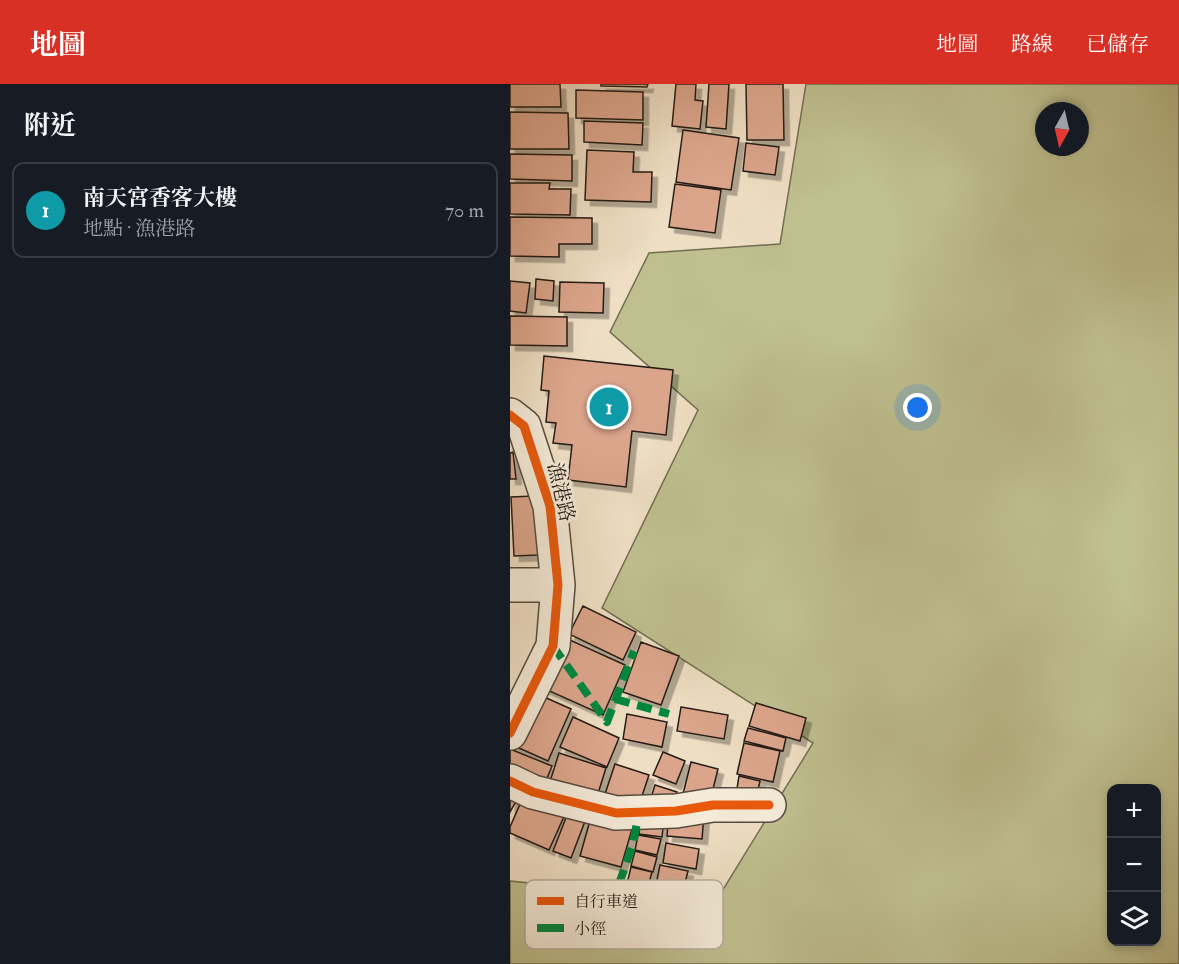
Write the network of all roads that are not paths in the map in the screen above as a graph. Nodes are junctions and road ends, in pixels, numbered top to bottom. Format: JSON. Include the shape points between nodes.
{"nodes":[{"id":1,"x":510,"y":415,"type":"edge"},
{"id":2,"x":510,"y":585,"type":"edge"},
{"id":3,"x":558,"y":585,"type":"junction"},
{"id":4,"x":510,"y":733,"type":"edge"},
{"id":5,"x":510,"y":781,"type":"edge"},
{"id":6,"x":769,"y":805,"type":"dead end"}],
"edges":[{"from":1,"to":3,"type":"street","name":"漁港路","via":[[524,426],[550,506]]},
{"from":2,"to":3,"type":"street"},
{"from":3,"to":4,"type":"street","name":"漁港路","via":[[554,646]]},
{"from":5,"to":6,"type":"street","via":[[533,792],[616,813]]}]}
